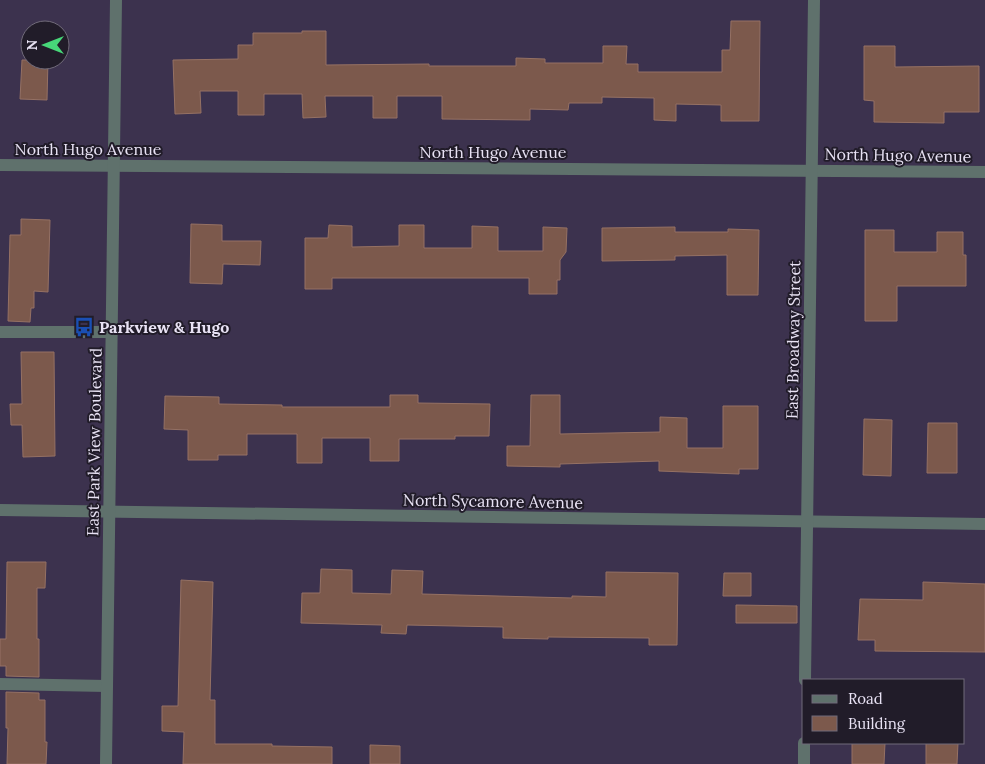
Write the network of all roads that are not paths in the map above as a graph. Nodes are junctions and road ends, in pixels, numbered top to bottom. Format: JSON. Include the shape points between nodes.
{"nodes":[{"id":1,"x":116,"y":0,"type":"edge"},
{"id":2,"x":814,"y":0,"type":"edge"},
{"id":3,"x":0,"y":165,"type":"edge"},
{"id":4,"x":114,"y":166,"type":"junction"},
{"id":5,"x":812,"y":170,"type":"junction"},
{"id":6,"x":985,"y":172,"type":"edge"},
{"id":7,"x":0,"y":332,"type":"edge"},
{"id":8,"x":112,"y":332,"type":"junction"},
{"id":9,"x":0,"y":510,"type":"edge"},
{"id":10,"x":109,"y":512,"type":"junction"},
{"id":11,"x":807,"y":521,"type":"junction"},
{"id":12,"x":985,"y":524,"type":"edge"},
{"id":13,"x":805,"y":679,"type":"edge"},
{"id":14,"x":0,"y":684,"type":"edge"},
{"id":15,"x":107,"y":686,"type":"junction"},
{"id":16,"x":804,"y":744,"type":"edge"},
{"id":17,"x":106,"y":764,"type":"edge"},
{"id":18,"x":804,"y":764,"type":"edge"}],
"edges":[{"from":1,"to":4,"type":"street","name":"East Park View Boulevard"},
{"from":2,"to":5,"type":"street","name":"East Broadway Street"},
{"from":3,"to":4,"type":"street","name":"North Hugo Avenue"},
{"from":4,"to":5,"type":"street","name":"North Hugo Avenue"},
{"from":4,"to":8,"type":"street","name":"East Park View Boulevard"},
{"from":5,"to":6,"type":"street","name":"North Hugo Avenue"},
{"from":5,"to":11,"type":"street","name":"East Broadway Street"},
{"from":7,"to":8,"type":"street"},
{"from":8,"to":10,"type":"street","name":"East Park View Boulevard"},
{"from":9,"to":10,"type":"street","name":"North Sycamore Avenue"},
{"from":10,"to":11,"type":"street","name":"North Sycamore Avenue"},
{"from":10,"to":15,"type":"street","name":"East Park View Boulevard"},
{"from":11,"to":12,"type":"street","name":"North Sycamore Avenue"},
{"from":11,"to":13,"type":"street","name":"East Broadway Street"},
{"from":14,"to":15,"type":"street"},
{"from":15,"to":17,"type":"street","name":"East Park View Boulevard"},
{"from":16,"to":18,"type":"street"}]}
